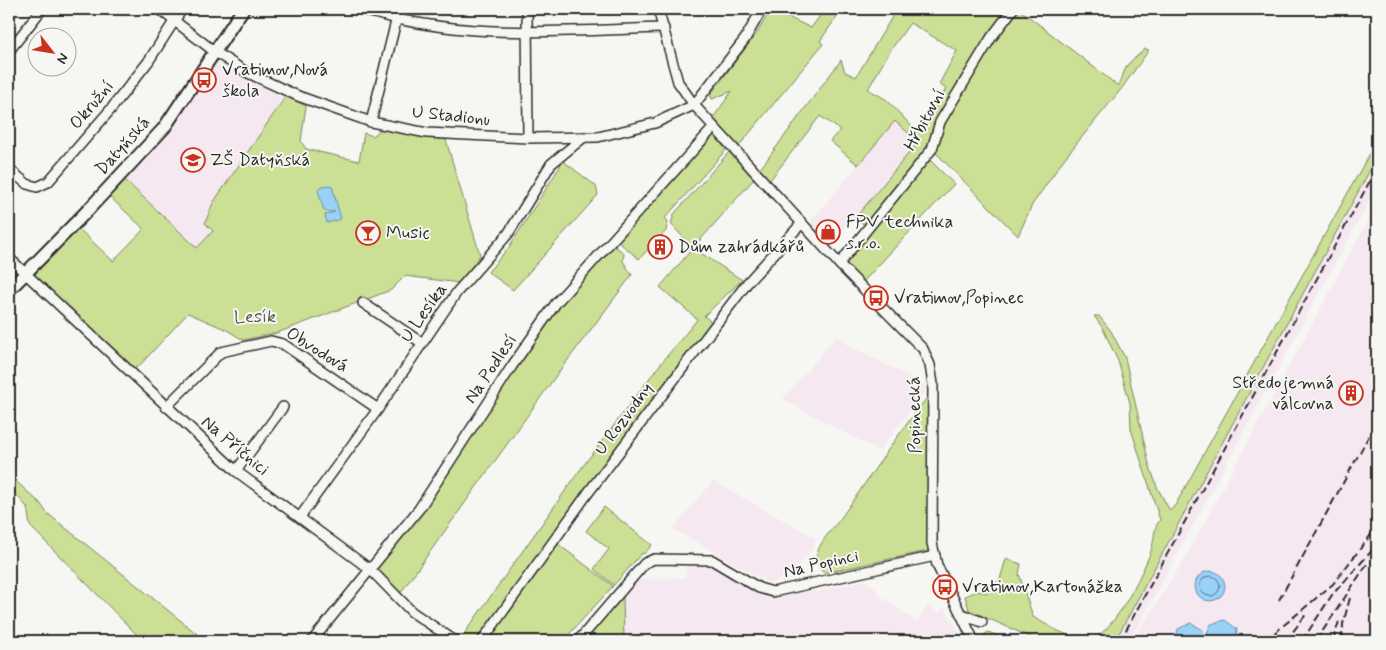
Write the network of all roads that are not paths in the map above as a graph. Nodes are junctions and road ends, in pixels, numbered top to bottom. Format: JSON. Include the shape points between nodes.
{"nodes":[{"id":1,"x":42,"y":9,"type":"edge"},
{"id":2,"x":159,"y":9,"type":"edge"},
{"id":3,"x":182,"y":9,"type":"edge"},
{"id":4,"x":243,"y":9,"type":"edge"},
{"id":5,"x":361,"y":9,"type":"edge"},
{"id":6,"x":399,"y":9,"type":"edge"},
{"id":7,"x":527,"y":9,"type":"edge"},
{"id":8,"x":658,"y":9,"type":"edge"},
{"id":9,"x":762,"y":9,"type":"edge"},
{"id":10,"x":1013,"y":9,"type":"edge"},
{"id":11,"x":396,"y":20,"type":"junction"},
{"id":12,"x":174,"y":22,"type":"junction"},
{"id":13,"x":664,"y":28,"type":"junction"},
{"id":14,"x":527,"y":32,"type":"junction"},
{"id":15,"x":9,"y":51,"type":"edge"},
{"id":16,"x":215,"y":52,"type":"junction"},
{"id":17,"x":694,"y":105,"type":"junction"},
{"id":18,"x":371,"y":122,"type":"junction"},
{"id":19,"x":714,"y":127,"type":"junction"},
{"id":20,"x":584,"y":137,"type":"junction"},
{"id":21,"x":528,"y":138,"type":"junction"},
{"id":22,"x":9,"y":170,"type":"edge"},
{"id":23,"x":802,"y":223,"type":"junction"},
{"id":24,"x":9,"y":258,"type":"edge"},
{"id":25,"x":839,"y":264,"type":"junction"},
{"id":26,"x":26,"y":274,"type":"junction"},
{"id":27,"x":9,"y":290,"type":"edge"},
{"id":28,"x":363,"y":303,"type":"dead end"},
{"id":29,"x":422,"y":343,"type":"junction"},
{"id":30,"x":166,"y":407,"type":"junction"},
{"id":31,"x":283,"y":407,"type":"dead end"},
{"id":32,"x":378,"y":409,"type":"junction"},
{"id":33,"x":236,"y":470,"type":"junction"},
{"id":34,"x":300,"y":517,"type":"junction"},
{"id":35,"x":935,"y":556,"type":"junction"},
{"id":36,"x":371,"y":570,"type":"junction"},
{"id":37,"x":962,"y":614,"type":"junction"},
{"id":38,"x":982,"y":622,"type":"dead end"},
{"id":39,"x":312,"y":641,"type":"edge"},
{"id":40,"x":455,"y":641,"type":"edge"},
{"id":41,"x":482,"y":641,"type":"edge"},
{"id":42,"x":578,"y":641,"type":"edge"},
{"id":43,"x":974,"y":641,"type":"edge"}],
"edges":[{"from":1,"to":15,"type":"street"},
{"from":2,"to":12,"type":"street","name":"U Stadionu"},
{"from":3,"to":12,"type":"street","name":"Okružní"},
{"from":4,"to":16,"type":"main road","name":"Datyňská"},
{"from":5,"to":11,"type":"street"},
{"from":6,"to":11,"type":"street"},
{"from":7,"to":14,"type":"street"},
{"from":8,"to":13,"type":"street","name":"Popinecká"},
{"from":9,"to":17,"type":"street","via":[[745,40]]},
{"from":10,"to":25,"type":"street","name":"Hřbitovní","via":[[990,38],[940,122],[932,149]]},
{"from":11,"to":14,"type":"street","via":[[457,30]]},
{"from":11,"to":18,"type":"street"},
{"from":12,"to":16,"type":"street","name":"U Stadionu"},
{"from":12,"to":22,"type":"street","name":"Okružní","via":[[132,82],[48,182],[37,187],[27,184]]},
{"from":13,"to":14,"type":"street"},
{"from":13,"to":17,"type":"street","name":"Popinecká","via":[[678,82]]},
{"from":14,"to":21,"type":"street"},
{"from":16,"to":18,"type":"street","name":"U Stadionu","via":[[246,72],[298,96]]},
{"from":16,"to":26,"type":"main road","name":"Datyňská","via":[[150,145]]},
{"from":17,"to":19,"type":"street","name":"Popinecká"},
{"from":17,"to":20,"type":"street","name":"U Stadionu","via":[[655,123],[598,137]]},
{"from":18,"to":21,"type":"street","name":"U Stadionu","via":[[428,133]]},
{"from":19,"to":23,"type":"street","name":"Popinecká"},
{"from":19,"to":36,"type":"street","name":"Na Podlesí","via":[[556,303],[420,509]]},
{"from":20,"to":21,"type":"street","name":"U Stadionu"},
{"from":20,"to":29,"type":"street","name":"U Lesíka","via":[[551,164],[508,234],[457,292]]},
{"from":23,"to":25,"type":"street","name":"Popinecká"},
{"from":23,"to":41,"type":"street","name":"U Rozvodny","via":[[748,282],[588,493]]},
{"from":24,"to":26,"type":"street","name":"Na Příčnici"},
{"from":25,"to":35,"type":"street","name":"Popinecká","via":[[923,349],[930,365],[933,384],[932,543]]},
{"from":26,"to":27,"type":"main road","name":"Datyňská"},
{"from":26,"to":30,"type":"street","name":"Na Příčnici"},
{"from":28,"to":29,"type":"street"},
{"from":29,"to":32,"type":"street","name":"U Lesíka"},
{"from":30,"to":32,"type":"street","name":"Obvodová","via":[[221,352],[271,340],[283,344]]},
{"from":30,"to":33,"type":"street","name":"Na Příčnici"},
{"from":31,"to":33,"type":"street"},
{"from":32,"to":34,"type":"street","name":"U Lesíka"},
{"from":33,"to":34,"type":"street","name":"Na Příčnici"},
{"from":34,"to":36,"type":"street","name":"Na Příčnici"},
{"from":35,"to":37,"type":"street","name":"Popinecká"},
{"from":35,"to":42,"type":"street","name":"Na Popinci","via":[[773,592],[759,588],[712,560],[654,559],[645,563]]},
{"from":36,"to":39,"type":"street","name":"Na Podlesí"},
{"from":36,"to":40,"type":"street","name":"Na Příčnici","via":[[412,612]]},
{"from":37,"to":38,"type":"street"},
{"from":37,"to":43,"type":"street","name":"Popinecká"}]}
